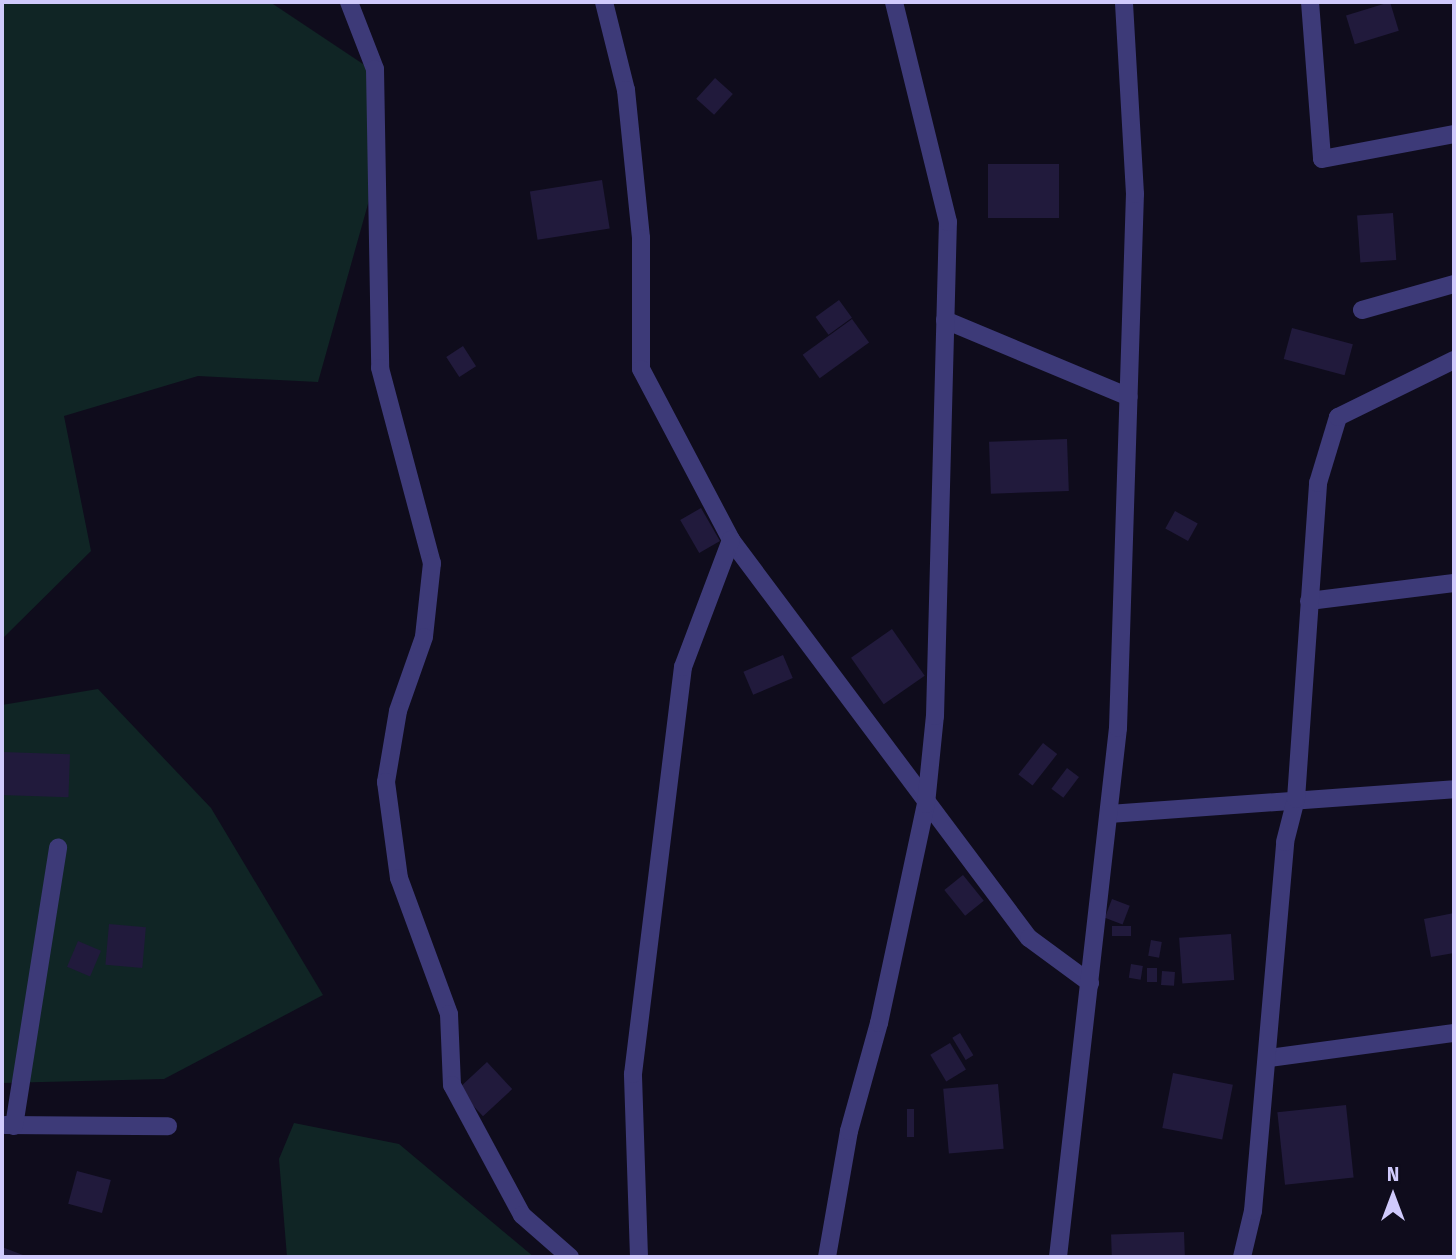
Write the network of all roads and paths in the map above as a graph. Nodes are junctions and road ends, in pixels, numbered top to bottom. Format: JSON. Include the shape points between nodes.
{"nodes":[{"id":1,"x":349,"y":2,"type":"edge"},
{"id":2,"x":604,"y":2,"type":"edge"},
{"id":3,"x":894,"y":2,"type":"edge"},
{"id":4,"x":1124,"y":2,"type":"edge"},
{"id":5,"x":1310,"y":2,"type":"edge"},
{"id":6,"x":1454,"y":134,"type":"edge"},
{"id":7,"x":1454,"y":284,"type":"edge"},
{"id":8,"x":1362,"y":310,"type":"dead end"},
{"id":9,"x":945,"y":320,"type":"junction"},
{"id":10,"x":1454,"y":360,"type":"edge"},
{"id":11,"x":1129,"y":397,"type":"junction"},
{"id":12,"x":732,"y":540,"type":"junction"},
{"id":13,"x":1454,"y":583,"type":"edge"},
{"id":14,"x":1309,"y":601,"type":"junction"},
{"id":15,"x":1454,"y":789,"type":"edge"},
{"id":16,"x":1296,"y":799,"type":"junction"},
{"id":17,"x":926,"y":804,"type":"junction"},
{"id":18,"x":1109,"y":814,"type":"junction"},
{"id":19,"x":58,"y":847,"type":"dead end"},
{"id":20,"x":1090,"y":983,"type":"junction"},
{"id":21,"x":1454,"y":1033,"type":"edge"},
{"id":22,"x":1269,"y":1058,"type":"junction"},
{"id":23,"x":8,"y":1125,"type":"edge"},
{"id":24,"x":168,"y":1126,"type":"dead end"},
{"id":25,"x":570,"y":1257,"type":"edge"},
{"id":26,"x":639,"y":1257,"type":"edge"},
{"id":27,"x":827,"y":1257,"type":"edge"},
{"id":28,"x":1058,"y":1257,"type":"edge"},
{"id":29,"x":1242,"y":1257,"type":"edge"}],
"edges":[{"from":1,"to":25,"type":"street","via":[[375,69],[380,368],[432,563],[424,637],[398,711],[386,782],[399,878],[449,1014],[452,1084],[522,1215]]},
{"from":2,"to":12,"type":"street","via":[[631,144],[641,239],[641,369]]},
{"from":3,"to":9,"type":"street","via":[[948,222]]},
{"from":4,"to":11,"type":"street","via":[[1135,194]]},
{"from":5,"to":6,"type":"street","via":[[1322,159]]},
{"from":7,"to":8,"type":"street"},
{"from":9,"to":11,"type":"street"},
{"from":9,"to":17,"type":"street","via":[[935,716]]},
{"from":10,"to":14,"type":"street","via":[[1338,417],[1318,483]]},
{"from":11,"to":18,"type":"street"},
{"from":12,"to":17,"type":"street"},
{"from":12,"to":26,"type":"street","via":[[683,667],[634,1074]]},
{"from":13,"to":14,"type":"street"},
{"from":14,"to":16,"type":"street"},
{"from":15,"to":16,"type":"street"},
{"from":16,"to":18,"type":"street"},
{"from":16,"to":22,"type":"street","via":[[1285,842]]},
{"from":17,"to":20,"type":"street","via":[[1029,938]]},
{"from":17,"to":27,"type":"street","via":[[879,1023],[849,1130]]},
{"from":18,"to":20,"type":"street"},
{"from":19,"to":23,"type":"street"},
{"from":20,"to":28,"type":"street"},
{"from":21,"to":22,"type":"street"},
{"from":22,"to":29,"type":"street"},
{"from":23,"to":24,"type":"street"}]}
